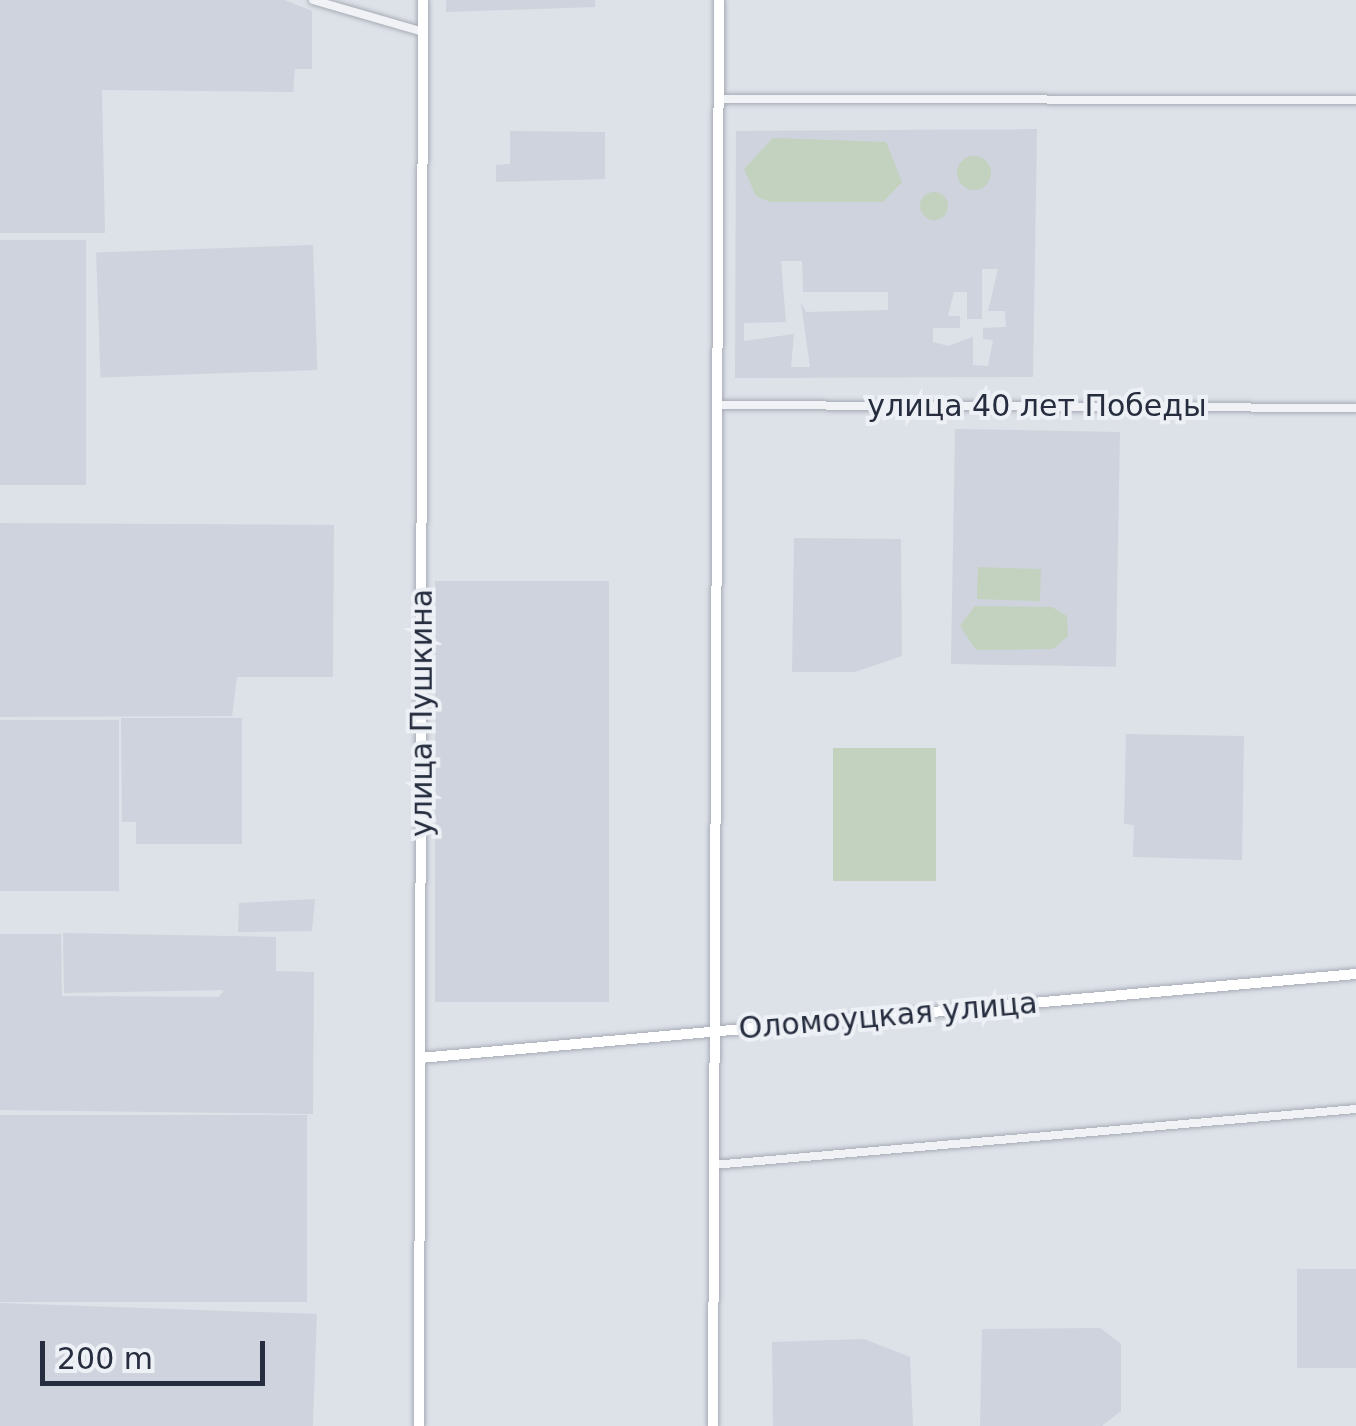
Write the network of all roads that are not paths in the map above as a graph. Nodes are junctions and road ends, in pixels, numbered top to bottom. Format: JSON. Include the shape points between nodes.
{"nodes":[{"id":1,"x":314,"y":0,"type":"edge"},
{"id":2,"x":423,"y":0,"type":"edge"},
{"id":3,"x":719,"y":0,"type":"edge"},
{"id":4,"x":422,"y":32,"type":"junction"},
{"id":5,"x":720,"y":99,"type":"junction"},
{"id":6,"x":1356,"y":100,"type":"edge"},
{"id":7,"x":717,"y":405,"type":"junction"},
{"id":8,"x":1356,"y":408,"type":"edge"},
{"id":9,"x":1356,"y":974,"type":"edge"},
{"id":10,"x":715,"y":1032,"type":"junction"},
{"id":11,"x":420,"y":1058,"type":"junction"},
{"id":12,"x":1356,"y":1109,"type":"edge"},
{"id":13,"x":713,"y":1165,"type":"junction"},
{"id":14,"x":419,"y":1426,"type":"edge"},
{"id":15,"x":713,"y":1426,"type":"edge"}],
"edges":[{"from":1,"to":4,"type":"street"},
{"from":2,"to":4,"type":"street","name":"улица Пушкина"},
{"from":3,"to":5,"type":"street"},
{"from":4,"to":11,"type":"street","name":"улица Пушкина"},
{"from":5,"to":6,"type":"street"},
{"from":5,"to":7,"type":"street"},
{"from":7,"to":8,"type":"street","name":"улица 40 лет Победы"},
{"from":7,"to":10,"type":"street"},
{"from":9,"to":10,"type":"street","name":"Оломоуцкая улица"},
{"from":10,"to":11,"type":"street","name":"Оломоуцкая улица"},
{"from":10,"to":13,"type":"street"},
{"from":11,"to":14,"type":"street","name":"улица Пушкина"},
{"from":12,"to":13,"type":"street"},
{"from":13,"to":15,"type":"street"}]}
